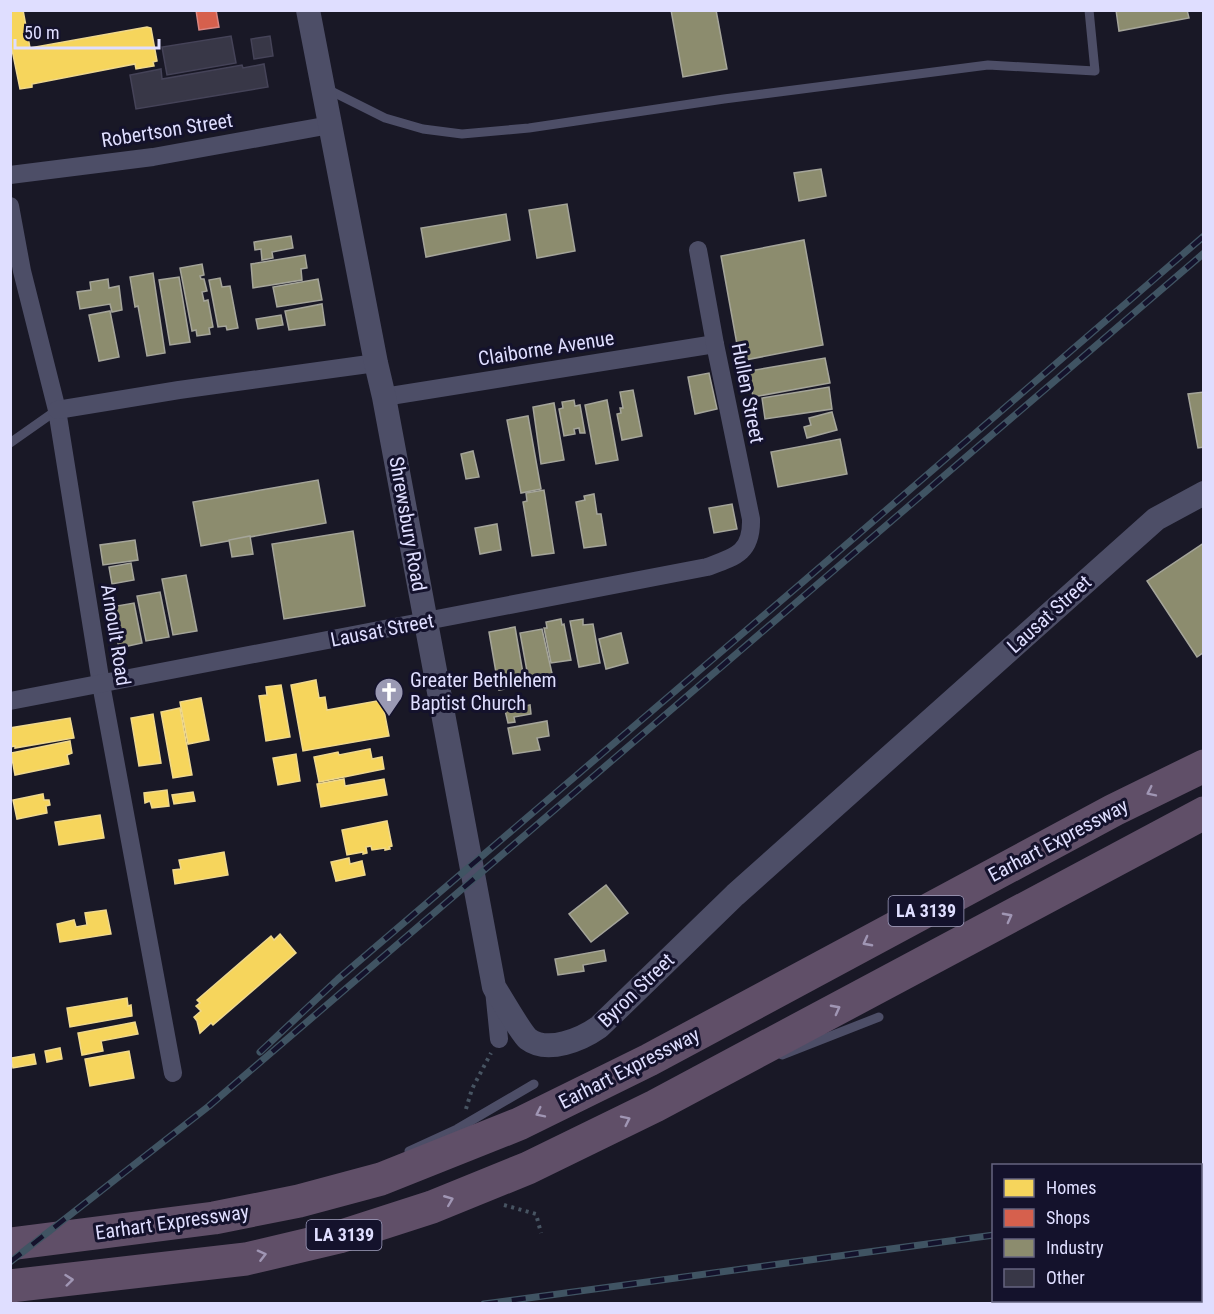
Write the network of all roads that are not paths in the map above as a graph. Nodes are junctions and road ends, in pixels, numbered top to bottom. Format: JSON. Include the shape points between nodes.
{"nodes":[{"id":1,"x":308,"y":10,"type":"edge"},
{"id":2,"x":1089,"y":10,"type":"edge"},
{"id":3,"x":322,"y":86,"type":"junction"},
{"id":4,"x":330,"y":125,"type":"junction"},
{"id":5,"x":10,"y":175,"type":"edge"},
{"id":6,"x":10,"y":206,"type":"edge"},
{"id":7,"x":699,"y":250,"type":"dead end"},
{"id":8,"x":715,"y":344,"type":"junction"},
{"id":9,"x":376,"y":363,"type":"junction"},
{"id":10,"x":384,"y":397,"type":"junction"},
{"id":11,"x":57,"y":410,"type":"junction"},
{"id":12,"x":10,"y":443,"type":"edge"},
{"id":13,"x":1203,"y":493,"type":"edge"},
{"id":14,"x":747,"y":546,"type":"joint"},
{"id":15,"x":426,"y":622,"type":"junction"},
{"id":16,"x":101,"y":684,"type":"junction"},
{"id":17,"x":10,"y":701,"type":"edge"},
{"id":18,"x":1203,"y":766,"type":"edge"},
{"id":19,"x":1203,"y":813,"type":"edge"},
{"id":20,"x":775,"y":859,"type":"joint"},
{"id":21,"x":494,"y":987,"type":"junction"},
{"id":22,"x":879,"y":1017,"type":"dead end"},
{"id":23,"x":498,"y":1039,"type":"dead end"},
{"id":24,"x":772,"y":1059,"type":"dead end"},
{"id":25,"x":740,"y":1072,"type":"dead end"},
{"id":26,"x":173,"y":1073,"type":"dead end"},
{"id":27,"x":534,"y":1084,"type":"dead end"},
{"id":28,"x":655,"y":1106,"type":"junction"},
{"id":29,"x":404,"y":1153,"type":"dead end"},
{"id":30,"x":352,"y":1177,"type":"dead end"},
{"id":31,"x":300,"y":1201,"type":"junction"},
{"id":32,"x":10,"y":1244,"type":"edge"},
{"id":33,"x":10,"y":1286,"type":"edge"}],
"edges":[{"from":1,"to":3,"type":"street","name":"Shrewsbury Road"},
{"from":2,"to":3,"type":"lane","via":[[1095,71],[988,65],[529,128],[462,134],[423,129],[385,118]]},
{"from":3,"to":4,"type":"street","name":"Shrewsbury Road"},
{"from":4,"to":5,"type":"street","name":"Robertson Street","via":[[153,157]]},
{"from":4,"to":9,"type":"street","name":"Shrewsbury Road"},
{"from":6,"to":11,"type":"street","name":"Arnoult Road"},
{"from":7,"to":8,"type":"street","name":"Hullen Street"},
{"from":8,"to":10,"type":"street","name":"Claiborne Avenue"},
{"from":8,"to":14,"type":"street","name":"Hullen Street","via":[[751,519]]},
{"from":9,"to":10,"type":"street","name":"Shrewsbury Road"},
{"from":9,"to":11,"type":"street"},
{"from":10,"to":15,"type":"street","name":"Shrewsbury Road"},
{"from":11,"to":12,"type":"lane"},
{"from":11,"to":16,"type":"street","name":"Arnoult Road"},
{"from":13,"to":20,"type":"street","name":"Lausat Street","via":[[1156,519]]},
{"from":14,"to":15,"type":"street","name":"Lausat Street","via":[[733,558],[706,567]]},
{"from":15,"to":16,"type":"street","name":"Lausat Street"},
{"from":15,"to":21,"type":"street","name":"Shrewsbury Road"},
{"from":16,"to":17,"type":"street","name":"Lausat Street"},
{"from":16,"to":26,"type":"street","name":"Arnoult Road"},
{"from":18,"to":31,"type":"highway","name":"Earhart Expressway","number":"LA 3139","one_way":true,"via":[[650,1060],[519,1124],[381,1179]]},
{"from":28,"to":19,"type":"highway","number":"LA 3139","one_way":true},
{"from":20,"to":21,"type":"street","name":"Byron Street","via":[[584,1038],[560,1045],[528,1039]]},
{"from":21,"to":23,"type":"street","name":"Shrewsbury Road"},
{"from":22,"to":24,"type":"lane"},
{"from":25,"to":28,"type":"lane"},
{"from":27,"to":29,"type":"lane","via":[[457,1129]]},
{"from":33,"to":28,"type":"highway","number":"LA 3139","one_way":true,"via":[[246,1259],[339,1237],[432,1207],[528,1168]]},
{"from":30,"to":31,"type":"lane"},
{"from":31,"to":32,"type":"highway","name":"Earhart Expressway","number":"LA 3139","via":[[214,1218]]}]}
